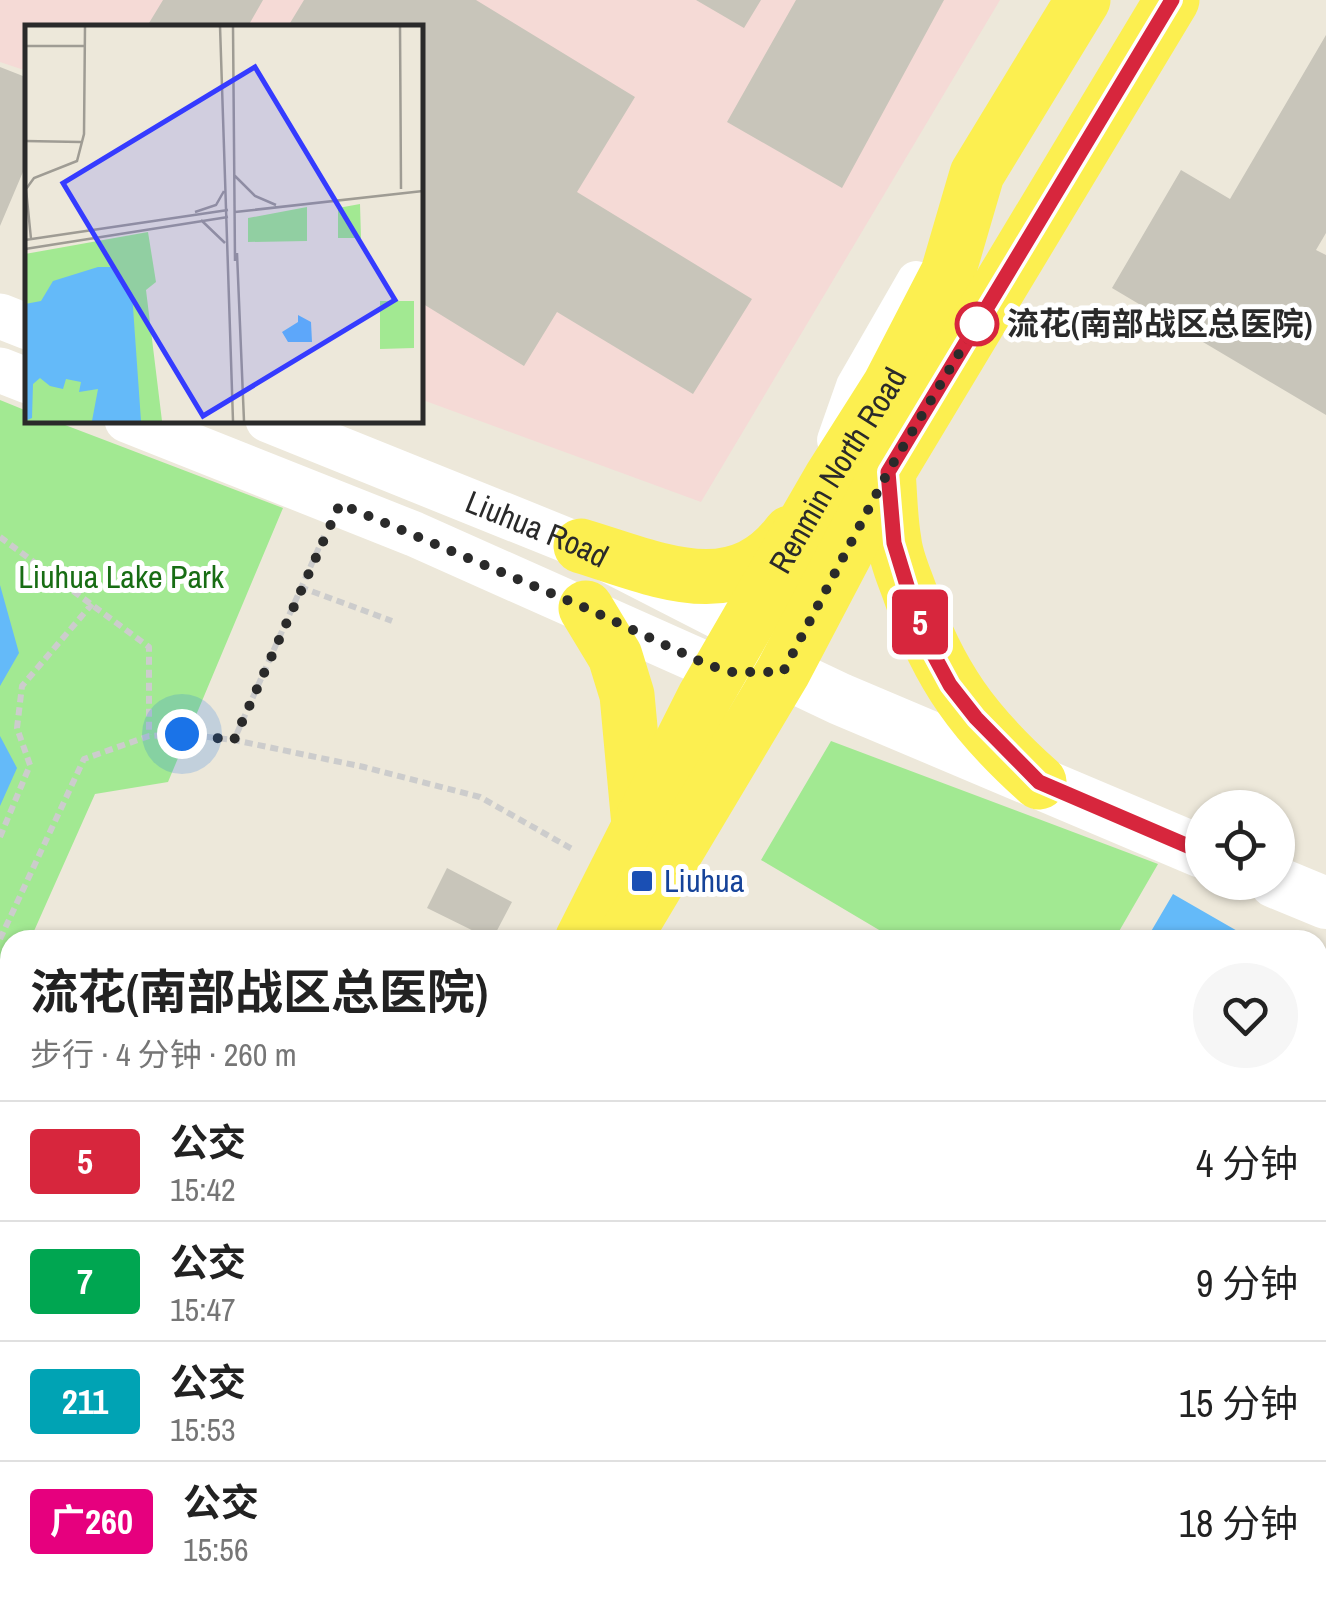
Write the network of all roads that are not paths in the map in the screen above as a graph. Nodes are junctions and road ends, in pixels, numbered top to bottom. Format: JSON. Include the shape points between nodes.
{"nodes":[{"id":1,"x":1082,"y":0,"type":"edge"},
{"id":2,"x":1172,"y":0,"type":"edge"},
{"id":3,"x":0,"y":316,"type":"edge"},
{"id":4,"x":25,"y":326,"type":"edge"},
{"id":5,"x":0,"y":370,"type":"edge"},
{"id":6,"x":25,"y":380,"type":"edge"},
{"id":7,"x":132,"y":422,"type":"edge"},
{"id":8,"x":273,"y":422,"type":"edge"},
{"id":9,"x":888,"y":472,"type":"junction"},
{"id":10,"x":831,"y":478,"type":"junction"},
{"id":11,"x":581,"y":546,"type":"junction"},
{"id":12,"x":586,"y":608,"type":"junction"},
{"id":13,"x":732,"y":649,"type":"junction"},
{"id":14,"x":783,"y":672,"type":"junction"},
{"id":15,"x":695,"y":769,"type":"junction"},
{"id":16,"x":1039,"y":782,"type":"junction"},
{"id":17,"x":659,"y":836,"type":"junction"},
{"id":18,"x":1185,"y":845,"type":"edge"},
{"id":19,"x":1295,"y":890,"type":"edge"},
{"id":20,"x":1326,"y":903,"type":"edge"},
{"id":21,"x":549,"y":930,"type":"edge"},
{"id":22,"x":589,"y":930,"type":"edge"},
{"id":23,"x":626,"y":930,"type":"edge"},
{"id":24,"x":655,"y":930,"type":"edge"}],
"edges":[{"from":1,"to":10,"type":"main road","name":"Renmin North Road","via":[[977,174],[948,273],[890,386]]},
{"from":2,"to":9,"type":"main road","name":"Renmin North Road"},
{"from":3,"to":4,"type":"street"},
{"from":5,"to":6,"type":"street"},
{"from":7,"to":12,"type":"street","name":"Liuhua Road"},
{"from":8,"to":11,"type":"street","name":"Liuhua Road"},
{"from":9,"to":14,"type":"main road","name":"Renmin North Road"},
{"from":9,"to":16,"type":"main road","via":[[894,543],[930,648],[976,718]]},
{"from":10,"to":11,"type":"main road","via":[[779,548],[739,574],[671,573]]},
{"from":10,"to":13,"type":"main road","name":"Renmin North Road"},
{"from":11,"to":13,"type":"street","name":"Liuhua Road"},
{"from":12,"to":13,"type":"street","name":"Liuhua Road","via":[[659,644]]},
{"from":12,"to":17,"type":"main road","via":[[615,656],[628,695]]},
{"from":13,"to":14,"type":"street","name":"Liuhua Road"},
{"from":13,"to":15,"type":"main road","name":"Renmin North Road"},
{"from":14,"to":15,"type":"main road","name":"Renmin North Road"},
{"from":14,"to":16,"type":"main road","name":"Liuhua Road"},
{"from":15,"to":17,"type":"main road","name":"Renmin North Road"},
{"from":16,"to":18,"type":"main road","name":"Liuhua Road"},
{"from":17,"to":21,"type":"main road","via":[[602,859]]},
{"from":17,"to":22,"type":"main road","name":"Renmin North Road"},
{"from":17,"to":23,"type":"main road","name":"Renmin North Road"},
{"from":17,"to":24,"type":"main road"},
{"from":19,"to":20,"type":"main road"}]}
